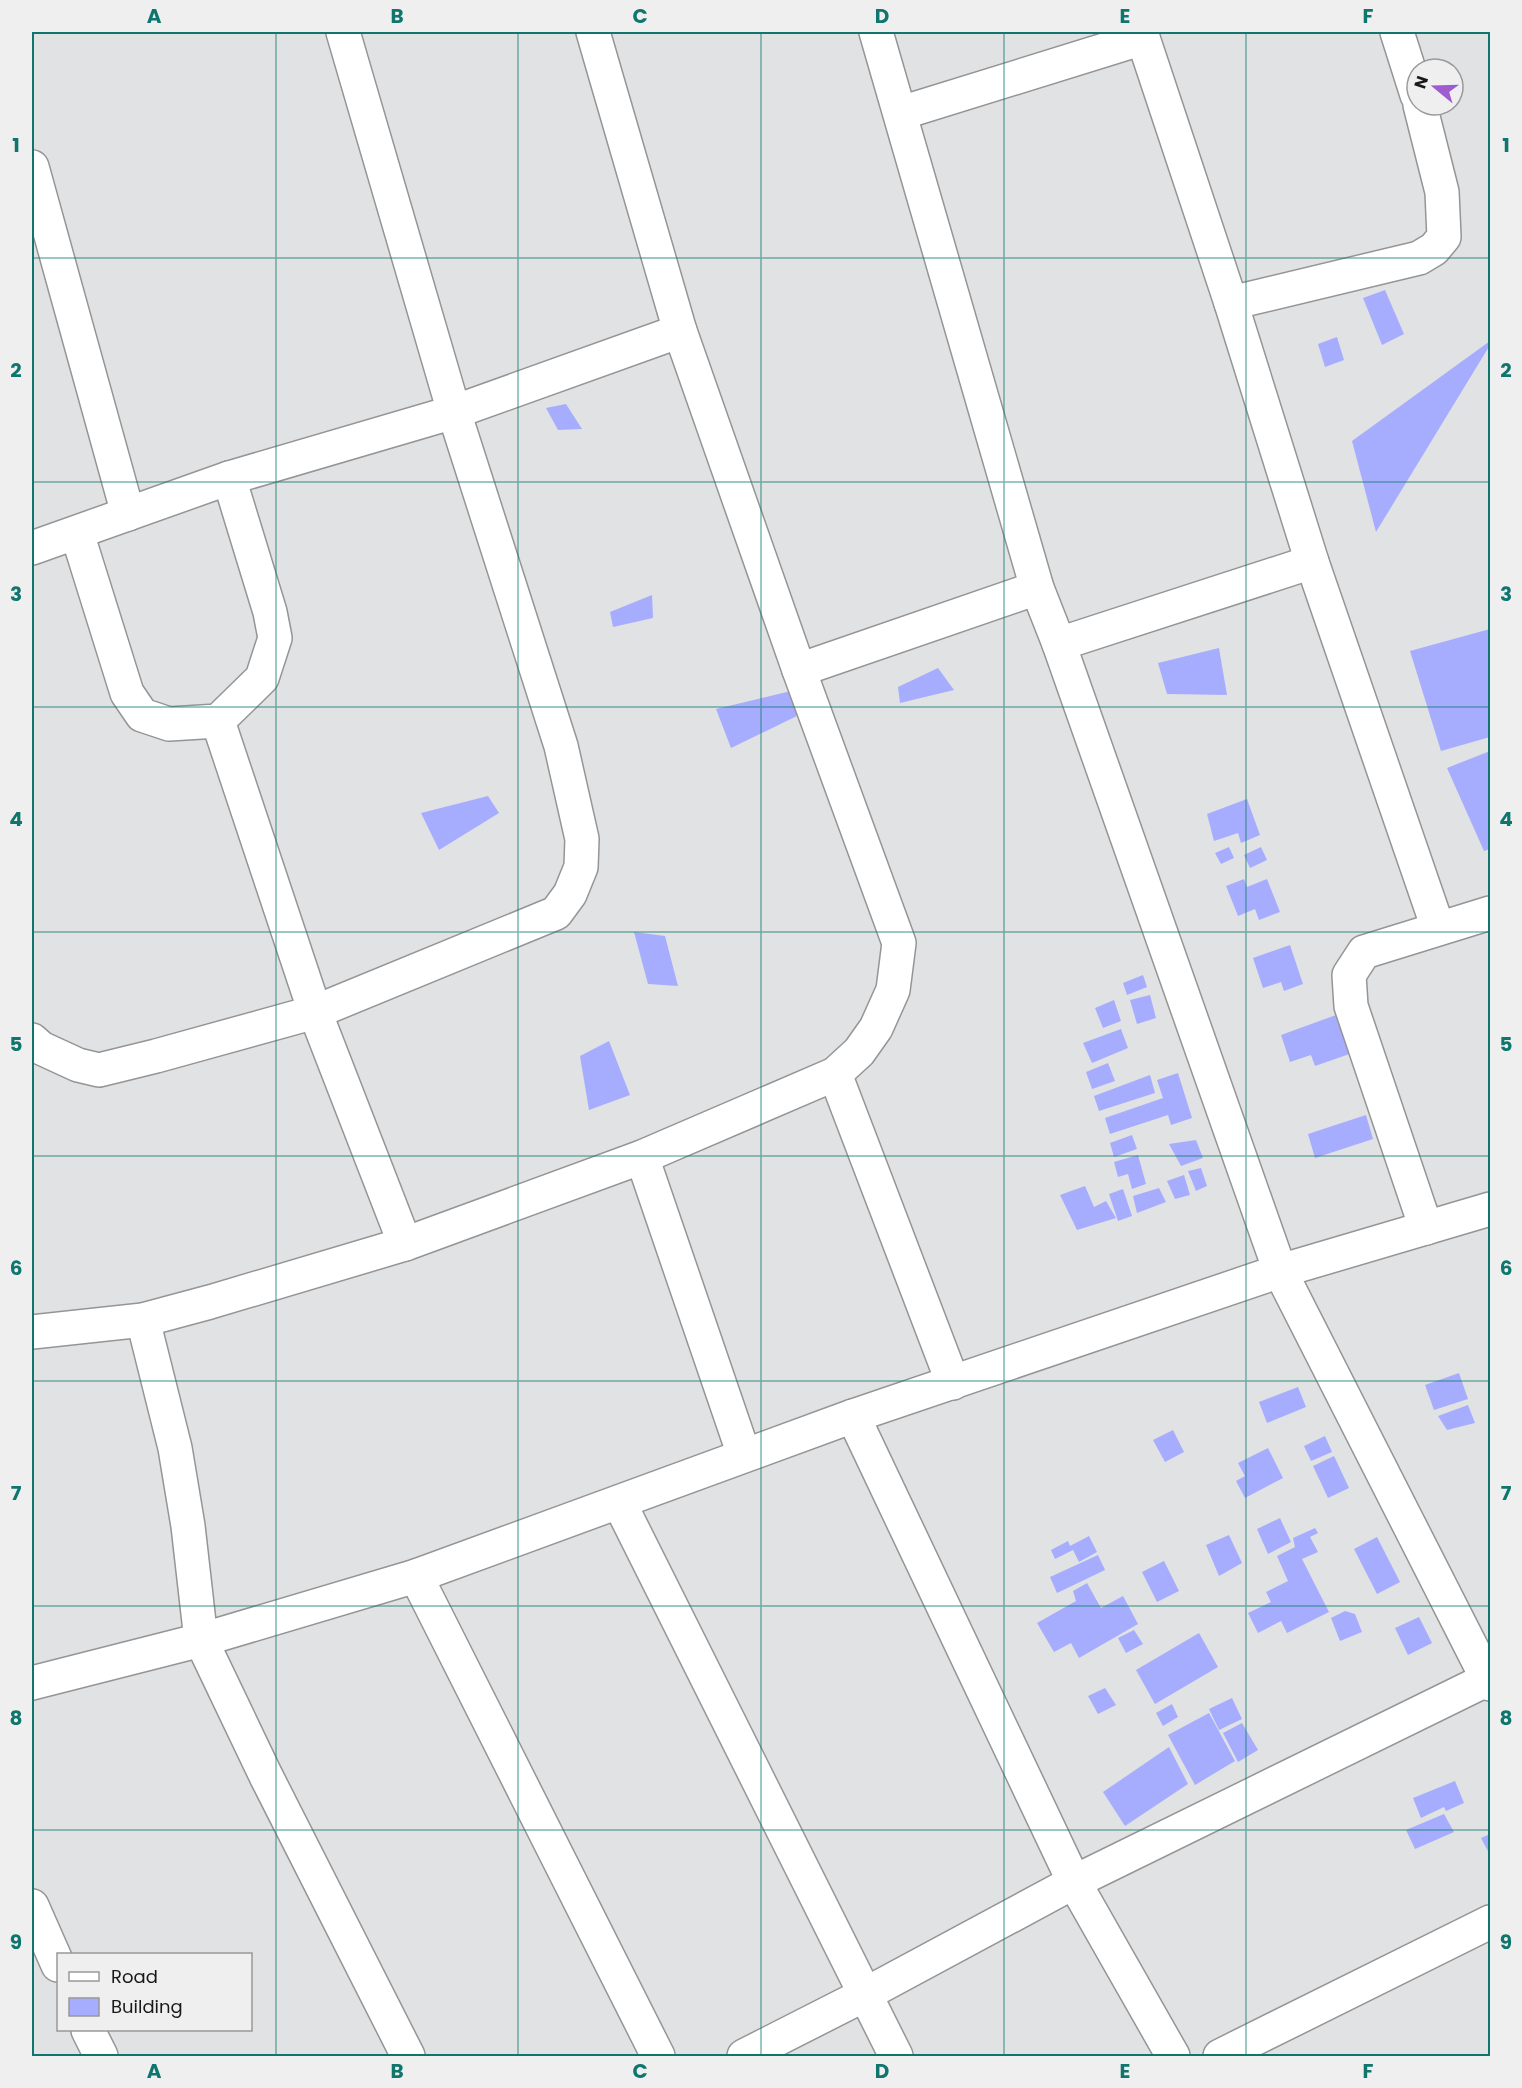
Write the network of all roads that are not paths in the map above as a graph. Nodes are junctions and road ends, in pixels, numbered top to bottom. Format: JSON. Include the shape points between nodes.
{"nodes":[{"id":1,"x":343,"y":32,"type":"edge"},
{"id":2,"x":593,"y":32,"type":"edge"},
{"id":3,"x":876,"y":32,"type":"edge"},
{"id":4,"x":1397,"y":32,"type":"edge"},
{"id":5,"x":1142,"y":35,"type":"edge"},
{"id":6,"x":1405,"y":57,"type":"edge"},
{"id":7,"x":901,"y":113,"type":"junction"},
{"id":8,"x":1423,"y":117,"type":"edge"},
{"id":9,"x":32,"y":167,"type":"edge"},
{"id":10,"x":1231,"y":303,"type":"junction"},
{"id":11,"x":680,"y":331,"type":"junction"},
{"id":12,"x":454,"y":412,"type":"junction"},
{"id":13,"x":229,"y":478,"type":"junction"},
{"id":14,"x":128,"y":514,"type":"junction"},
{"id":15,"x":77,"y":533,"type":"junction"},
{"id":16,"x":32,"y":549,"type":"edge"},
{"id":17,"x":1312,"y":562,"type":"junction"},
{"id":18,"x":1037,"y":588,"type":"junction"},
{"id":19,"x":1059,"y":644,"type":"junction"},
{"id":20,"x":799,"y":670,"type":"junction"},
{"id":21,"x":218,"y":721,"type":"junction"},
{"id":22,"x":1491,"y":913,"type":"edge"},
{"id":23,"x":1438,"y":928,"type":"junction"},
{"id":24,"x":315,"y":1012,"type":"junction"},
{"id":25,"x":32,"y":1040,"type":"edge"},
{"id":26,"x":835,"y":1074,"type":"junction"},
{"id":27,"x":642,"y":1157,"type":"junction"},
{"id":28,"x":1491,"y":1209,"type":"edge"},
{"id":29,"x":1426,"y":1228,"type":"junction"},
{"id":30,"x":405,"y":1244,"type":"junction"},
{"id":31,"x":1280,"y":1270,"type":"junction"},
{"id":32,"x":143,"y":1320,"type":"junction"},
{"id":33,"x":32,"y":1332,"type":"edge"},
{"id":34,"x":953,"y":1383,"type":"junction"},
{"id":35,"x":853,"y":1416,"type":"junction"},
{"id":36,"x":744,"y":1455,"type":"junction"},
{"id":37,"x":620,"y":1502,"type":"junction"},
{"id":38,"x":416,"y":1576,"type":"junction"},
{"id":39,"x":201,"y":1640,"type":"junction"},
{"id":40,"x":1489,"y":1681,"type":"edge"},
{"id":41,"x":32,"y":1683,"type":"edge"},
{"id":42,"x":1074,"y":1882,"type":"junction"},
{"id":43,"x":32,"y":1906,"type":"edge"},
{"id":44,"x":1491,"y":1922,"type":"edge"},
{"id":45,"x":57,"y":1963,"type":"edge"},
{"id":46,"x":864,"y":1995,"type":"junction"},
{"id":47,"x":88,"y":2031,"type":"edge"},
{"id":48,"x":100,"y":2056,"type":"edge"},
{"id":49,"x":408,"y":2056,"type":"edge"},
{"id":50,"x":658,"y":2056,"type":"edge"},
{"id":51,"x":744,"y":2056,"type":"edge"},
{"id":52,"x":896,"y":2056,"type":"edge"},
{"id":53,"x":1173,"y":2056,"type":"edge"},
{"id":54,"x":1220,"y":2056,"type":"edge"}],
"edges":[{"from":1,"to":12,"type":"street"},
{"from":2,"to":11,"type":"street"},
{"from":3,"to":7,"type":"street"},
{"from":4,"to":6,"type":"street"},
{"from":5,"to":7,"type":"street"},
{"from":5,"to":10,"type":"street"},
{"from":7,"to":18,"type":"street"},
{"from":8,"to":10,"type":"street","via":[[1442,192],[1444,237],[1434,249],[1419,258]]},
{"from":9,"to":14,"type":"street"},
{"from":10,"to":17,"type":"street"},
{"from":11,"to":12,"type":"street"},
{"from":11,"to":20,"type":"street"},
{"from":12,"to":13,"type":"street"},
{"from":12,"to":24,"type":"street","via":[[561,746],[582,839],[581,867],[570,894],[556,913]]},
{"from":13,"to":14,"type":"street"},
{"from":13,"to":21,"type":"street","via":[[275,638],[262,678]]},
{"from":14,"to":15,"type":"street"},
{"from":15,"to":16,"type":"street"},
{"from":15,"to":21,"type":"street","via":[[127,693],[142,715],[169,724]]},
{"from":17,"to":19,"type":"street"},
{"from":17,"to":23,"type":"street"},
{"from":18,"to":19,"type":"street"},
{"from":18,"to":20,"type":"street"},
{"from":19,"to":31,"type":"street"},
{"from":20,"to":26,"type":"street","via":[[899,944],[893,990],[876,1028],[859,1052]]},
{"from":21,"to":24,"type":"street"},
{"from":22,"to":23,"type":"street"},
{"from":23,"to":29,"type":"street","via":[[1364,952],[1349,975],[1351,1006]]},
{"from":24,"to":25,"type":"street","via":[[99,1070],[78,1065]]},
{"from":24,"to":30,"type":"street"},
{"from":26,"to":27,"type":"street"},
{"from":26,"to":34,"type":"street"},
{"from":27,"to":30,"type":"street"},
{"from":27,"to":36,"type":"street"},
{"from":28,"to":29,"type":"street"},
{"from":29,"to":31,"type":"street"},
{"from":30,"to":32,"type":"street"},
{"from":31,"to":34,"type":"street"},
{"from":31,"to":40,"type":"street"},
{"from":32,"to":33,"type":"street"},
{"from":32,"to":39,"type":"street","via":[[175,1448]]},
{"from":34,"to":35,"type":"street"},
{"from":35,"to":36,"type":"street"},
{"from":35,"to":42,"type":"street"},
{"from":36,"to":37,"type":"street"},
{"from":37,"to":38,"type":"street"},
{"from":37,"to":46,"type":"street"},
{"from":38,"to":39,"type":"street"},
{"from":38,"to":50,"type":"street"},
{"from":39,"to":41,"type":"street"},
{"from":39,"to":49,"type":"street"},
{"from":40,"to":42,"type":"street"},
{"from":42,"to":46,"type":"street"},
{"from":42,"to":53,"type":"street"},
{"from":43,"to":45,"type":"street"},
{"from":44,"to":54,"type":"street"},
{"from":46,"to":51,"type":"street"},
{"from":46,"to":52,"type":"street"},
{"from":47,"to":48,"type":"street"}]}
